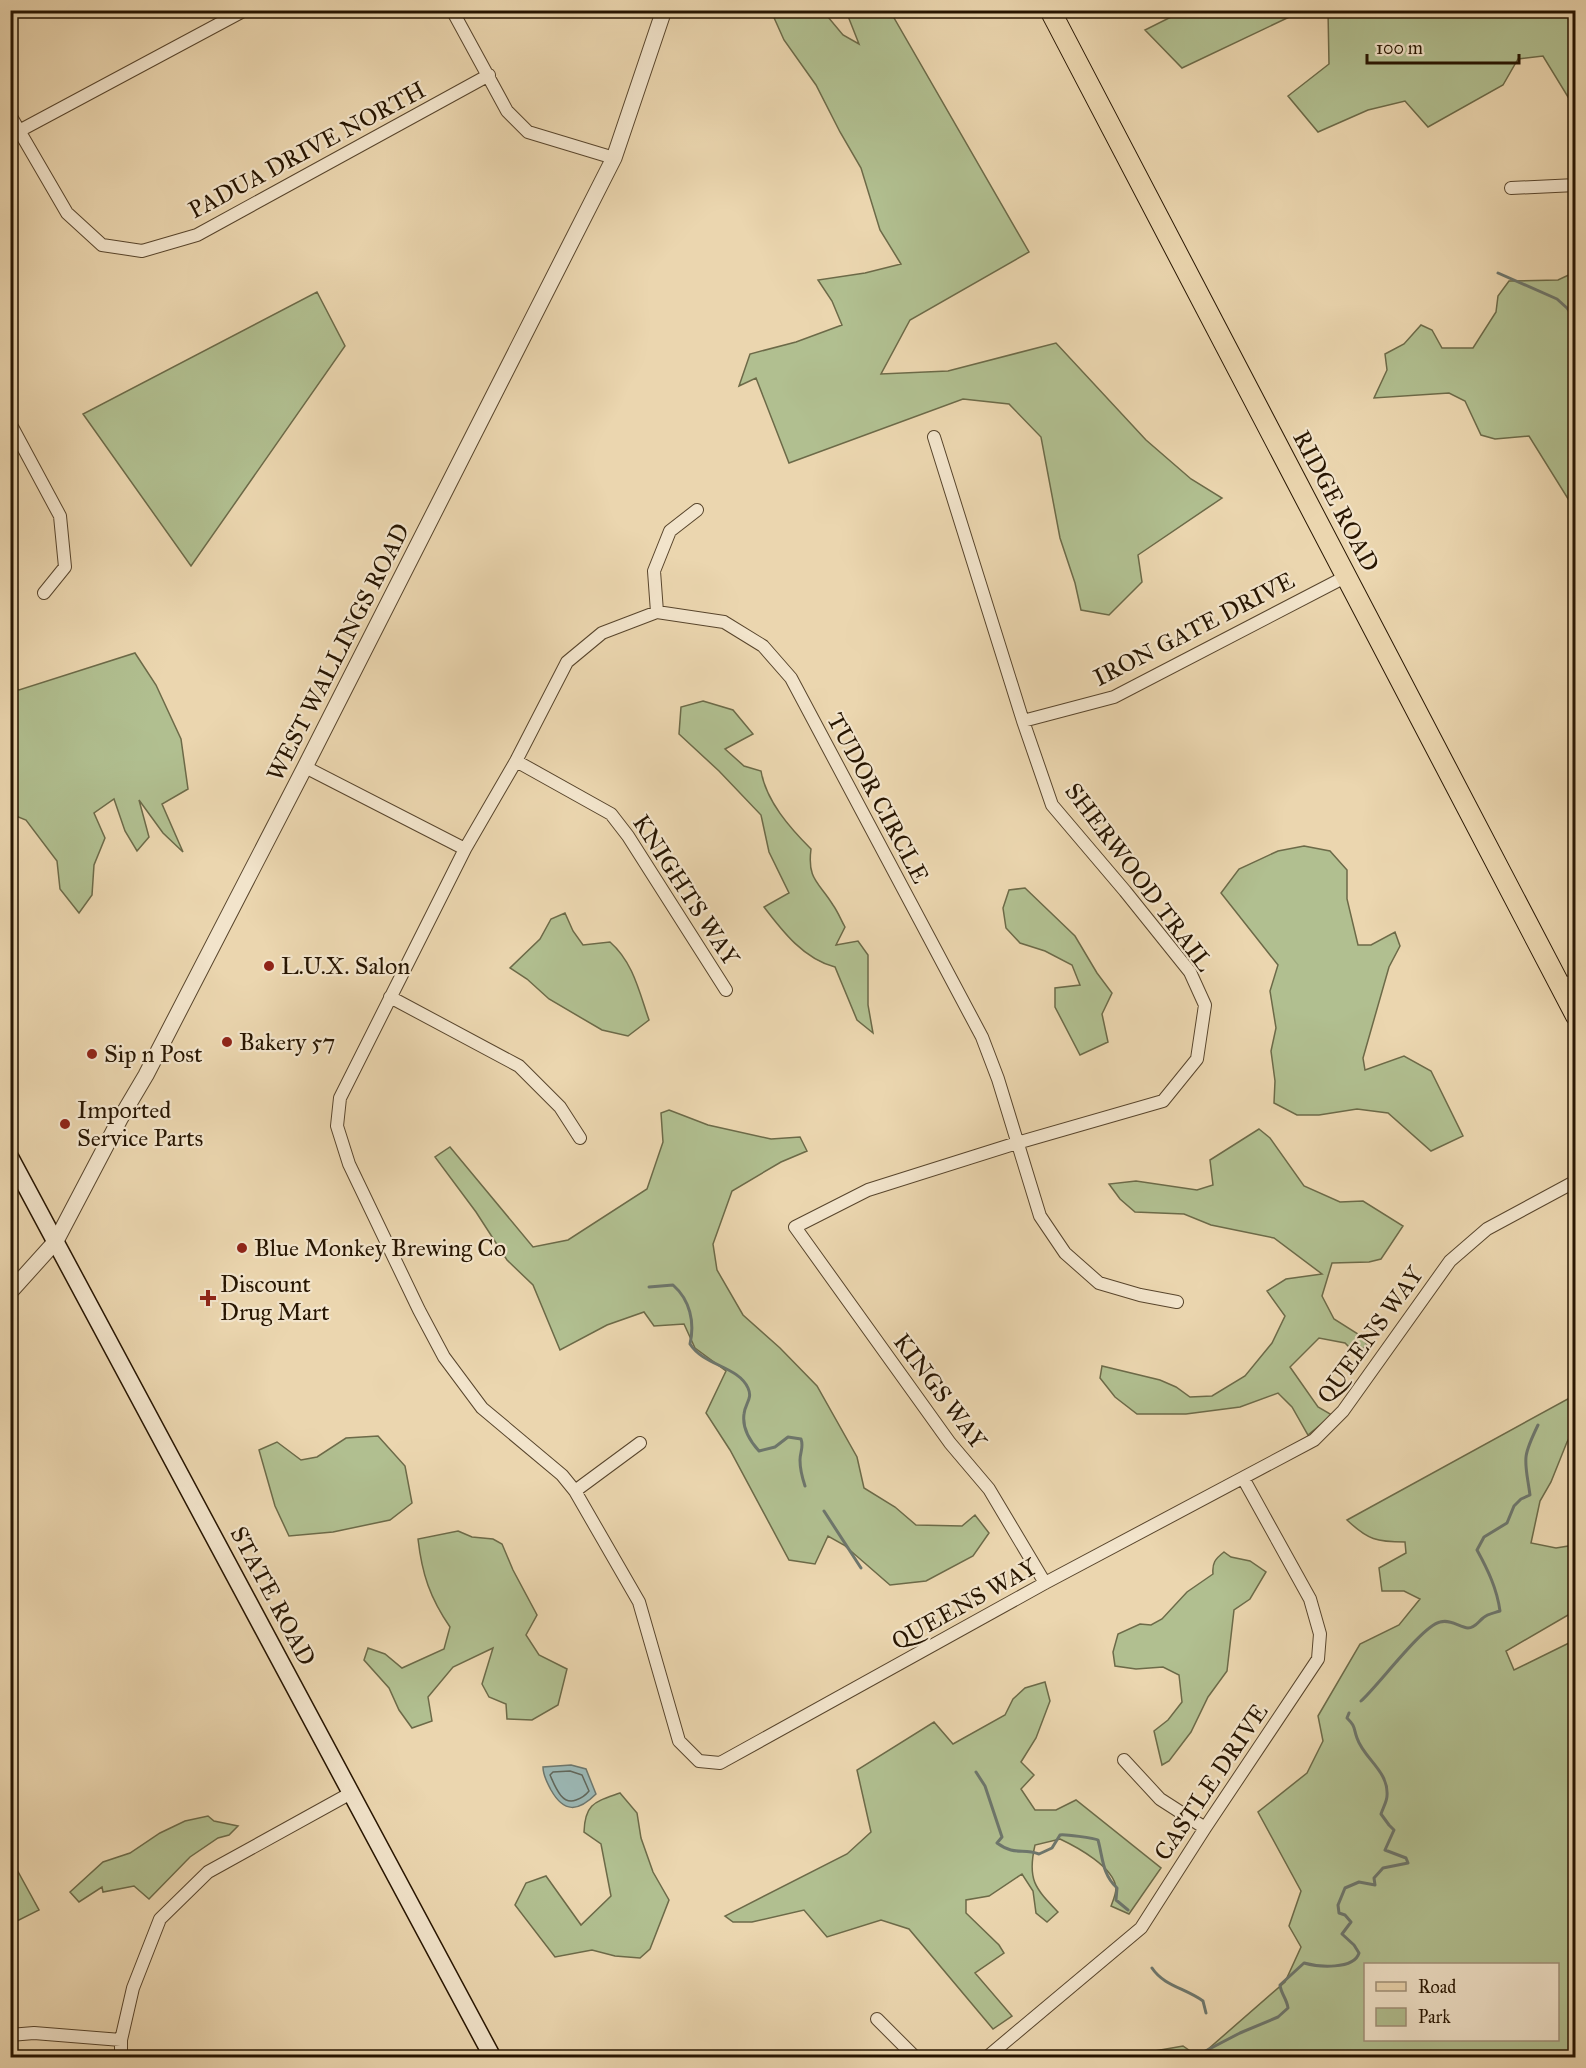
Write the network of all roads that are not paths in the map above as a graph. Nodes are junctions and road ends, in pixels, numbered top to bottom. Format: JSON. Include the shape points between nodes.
{"nodes":[{"id":1,"x":245,"y":10,"type":"edge"},
{"id":2,"x":452,"y":10,"type":"edge"},
{"id":3,"x":664,"y":10,"type":"edge"},
{"id":4,"x":1050,"y":10,"type":"edge"},
{"id":5,"x":489,"y":75,"type":"junction"},
{"id":6,"x":10,"y":115,"type":"edge"},
{"id":7,"x":19,"y":131,"type":"junction"},
{"id":8,"x":614,"y":158,"type":"junction"},
{"id":9,"x":1575,"y":185,"type":"edge"},
{"id":10,"x":1511,"y":188,"type":"dead end"},
{"id":11,"x":11,"y":426,"type":"edge"},
{"id":12,"x":934,"y":437,"type":"dead end"},
{"id":13,"x":697,"y":510,"type":"dead end"},
{"id":14,"x":1347,"y":576,"type":"junction"},
{"id":15,"x":44,"y":593,"type":"dead end"},
{"id":16,"x":657,"y":612,"type":"junction"},
{"id":17,"x":1023,"y":721,"type":"junction"},
{"id":18,"x":516,"y":761,"type":"junction"},
{"id":19,"x":305,"y":767,"type":"junction"},
{"id":20,"x":465,"y":849,"type":"junction"},
{"id":21,"x":1568,"y":983,"type":"edge"},
{"id":22,"x":726,"y":990,"type":"dead end"},
{"id":23,"x":390,"y":997,"type":"junction"},
{"id":24,"x":1575,"y":1016,"type":"edge"},
{"id":25,"x":580,"y":1138,"type":"dead end"},
{"id":26,"x":1017,"y":1143,"type":"junction"},
{"id":27,"x":10,"y":1157,"type":"edge"},
{"id":28,"x":1575,"y":1181,"type":"edge"},
{"id":29,"x":795,"y":1227,"type":"joint"},
{"id":30,"x":56,"y":1241,"type":"junction"},
{"id":31,"x":10,"y":1292,"type":"edge"},
{"id":32,"x":1177,"y":1302,"type":"dead end"},
{"id":33,"x":640,"y":1443,"type":"dead end"},
{"id":34,"x":1243,"y":1478,"type":"junction"},
{"id":35,"x":574,"y":1491,"type":"junction"},
{"id":36,"x":1045,"y":1583,"type":"junction"},
{"id":37,"x":1124,"y":1760,"type":"dead end"},
{"id":38,"x":351,"y":1793,"type":"junction"},
{"id":39,"x":1205,"y":1828,"type":"junction"},
{"id":40,"x":877,"y":2019,"type":"dead end"},
{"id":41,"x":10,"y":2035,"type":"edge"},
{"id":42,"x":122,"y":2040,"type":"junction"},
{"id":43,"x":122,"y":2058,"type":"edge"},
{"id":44,"x":493,"y":2058,"type":"edge"},
{"id":45,"x":916,"y":2058,"type":"edge"},
{"id":46,"x":986,"y":2058,"type":"edge"}],
"edges":[{"from":1,"to":7,"type":"street"},
{"from":2,"to":5,"type":"street"},
{"from":3,"to":8,"type":"street","name":"WEST WALLINGS ROAD"},
{"from":4,"to":14,"type":"main road","name":"RIDGE ROAD"},
{"from":5,"to":7,"type":"street","name":"PADUA DRIVE NORTH","via":[[197,235],[142,251],[102,245],[68,213]]},
{"from":5,"to":8,"type":"street","via":[[507,111],[528,132]]},
{"from":6,"to":7,"type":"street"},
{"from":8,"to":19,"type":"street","name":"WEST WALLINGS ROAD"},
{"from":9,"to":10,"type":"street"},
{"from":11,"to":15,"type":"street","via":[[60,516],[65,567]]},
{"from":12,"to":17,"type":"street","name":"SHERWOOD TRAIL"},
{"from":13,"to":16,"type":"street","via":[[670,531],[654,571]]},
{"from":14,"to":17,"type":"street","name":"IRON GATE DRIVE","via":[[1114,697]]},
{"from":14,"to":21,"type":"main road","name":"RIDGE ROAD"},
{"from":16,"to":18,"type":"street","name":"TUDOR CIRCLE","via":[[602,633],[567,662]]},
{"from":16,"to":26,"type":"street","name":"TUDOR CIRCLE","via":[[723,622],[763,646],[791,678],[982,1037]]},
{"from":17,"to":26,"type":"street","name":"SHERWOOD TRAIL","via":[[1052,805],[1190,972],[1204,1005],[1197,1059],[1163,1101]]},
{"from":18,"to":20,"type":"street","name":"TUDOR CIRCLE"},
{"from":18,"to":22,"type":"street","name":"KNIGHTS WAY","via":[[611,814]]},
{"from":19,"to":20,"type":"street"},
{"from":19,"to":30,"type":"street","name":"WEST WALLINGS ROAD"},
{"from":20,"to":23,"type":"street","name":"TUDOR CIRCLE"},
{"from":21,"to":24,"type":"main road","name":"RIDGE ROAD"},
{"from":23,"to":25,"type":"street","via":[[519,1066],[560,1107]]},
{"from":23,"to":35,"type":"street","name":"QUEENS WAY","via":[[340,1098],[337,1126],[349,1164],[444,1357],[482,1408],[562,1475]]},
{"from":26,"to":29,"type":"street","name":"SHERWOOD TRAIL","via":[[868,1190]]},
{"from":26,"to":32,"type":"street","name":"TUDOR CIRCLE","via":[[1040,1216],[1065,1253],[1099,1283]]},
{"from":27,"to":30,"type":"main road","name":"STATE ROAD"},
{"from":28,"to":34,"type":"street","name":"QUEENS WAY","via":[[1487,1228],[1450,1261],[1343,1411],[1314,1440]]},
{"from":29,"to":36,"type":"street","name":"KINGS WAY","via":[[950,1443],[989,1489]]},
{"from":30,"to":31,"type":"street","name":"WEST WALLINGS ROAD"},
{"from":30,"to":38,"type":"main road","name":"STATE ROAD"},
{"from":33,"to":35,"type":"street"},
{"from":34,"to":36,"type":"street","name":"QUEENS WAY"},
{"from":34,"to":39,"type":"street","name":"CASTLE DRIVE","via":[[1310,1599],[1320,1634],[1318,1659]]},
{"from":35,"to":36,"type":"street","name":"QUEENS WAY","via":[[639,1602],[679,1741],[699,1761],[720,1762]]},
{"from":37,"to":39,"type":"street","via":[[1160,1798]]},
{"from":38,"to":42,"type":"street","via":[[208,1872],[160,1919],[133,1988]]},
{"from":38,"to":44,"type":"main road","name":"STATE ROAD"},
{"from":39,"to":46,"type":"street","name":"CASTLE DRIVE","via":[[1141,1928]]},
{"from":40,"to":45,"type":"street"},
{"from":41,"to":42,"type":"street","via":[[34,2032]]},
{"from":42,"to":43,"type":"street"}]}
